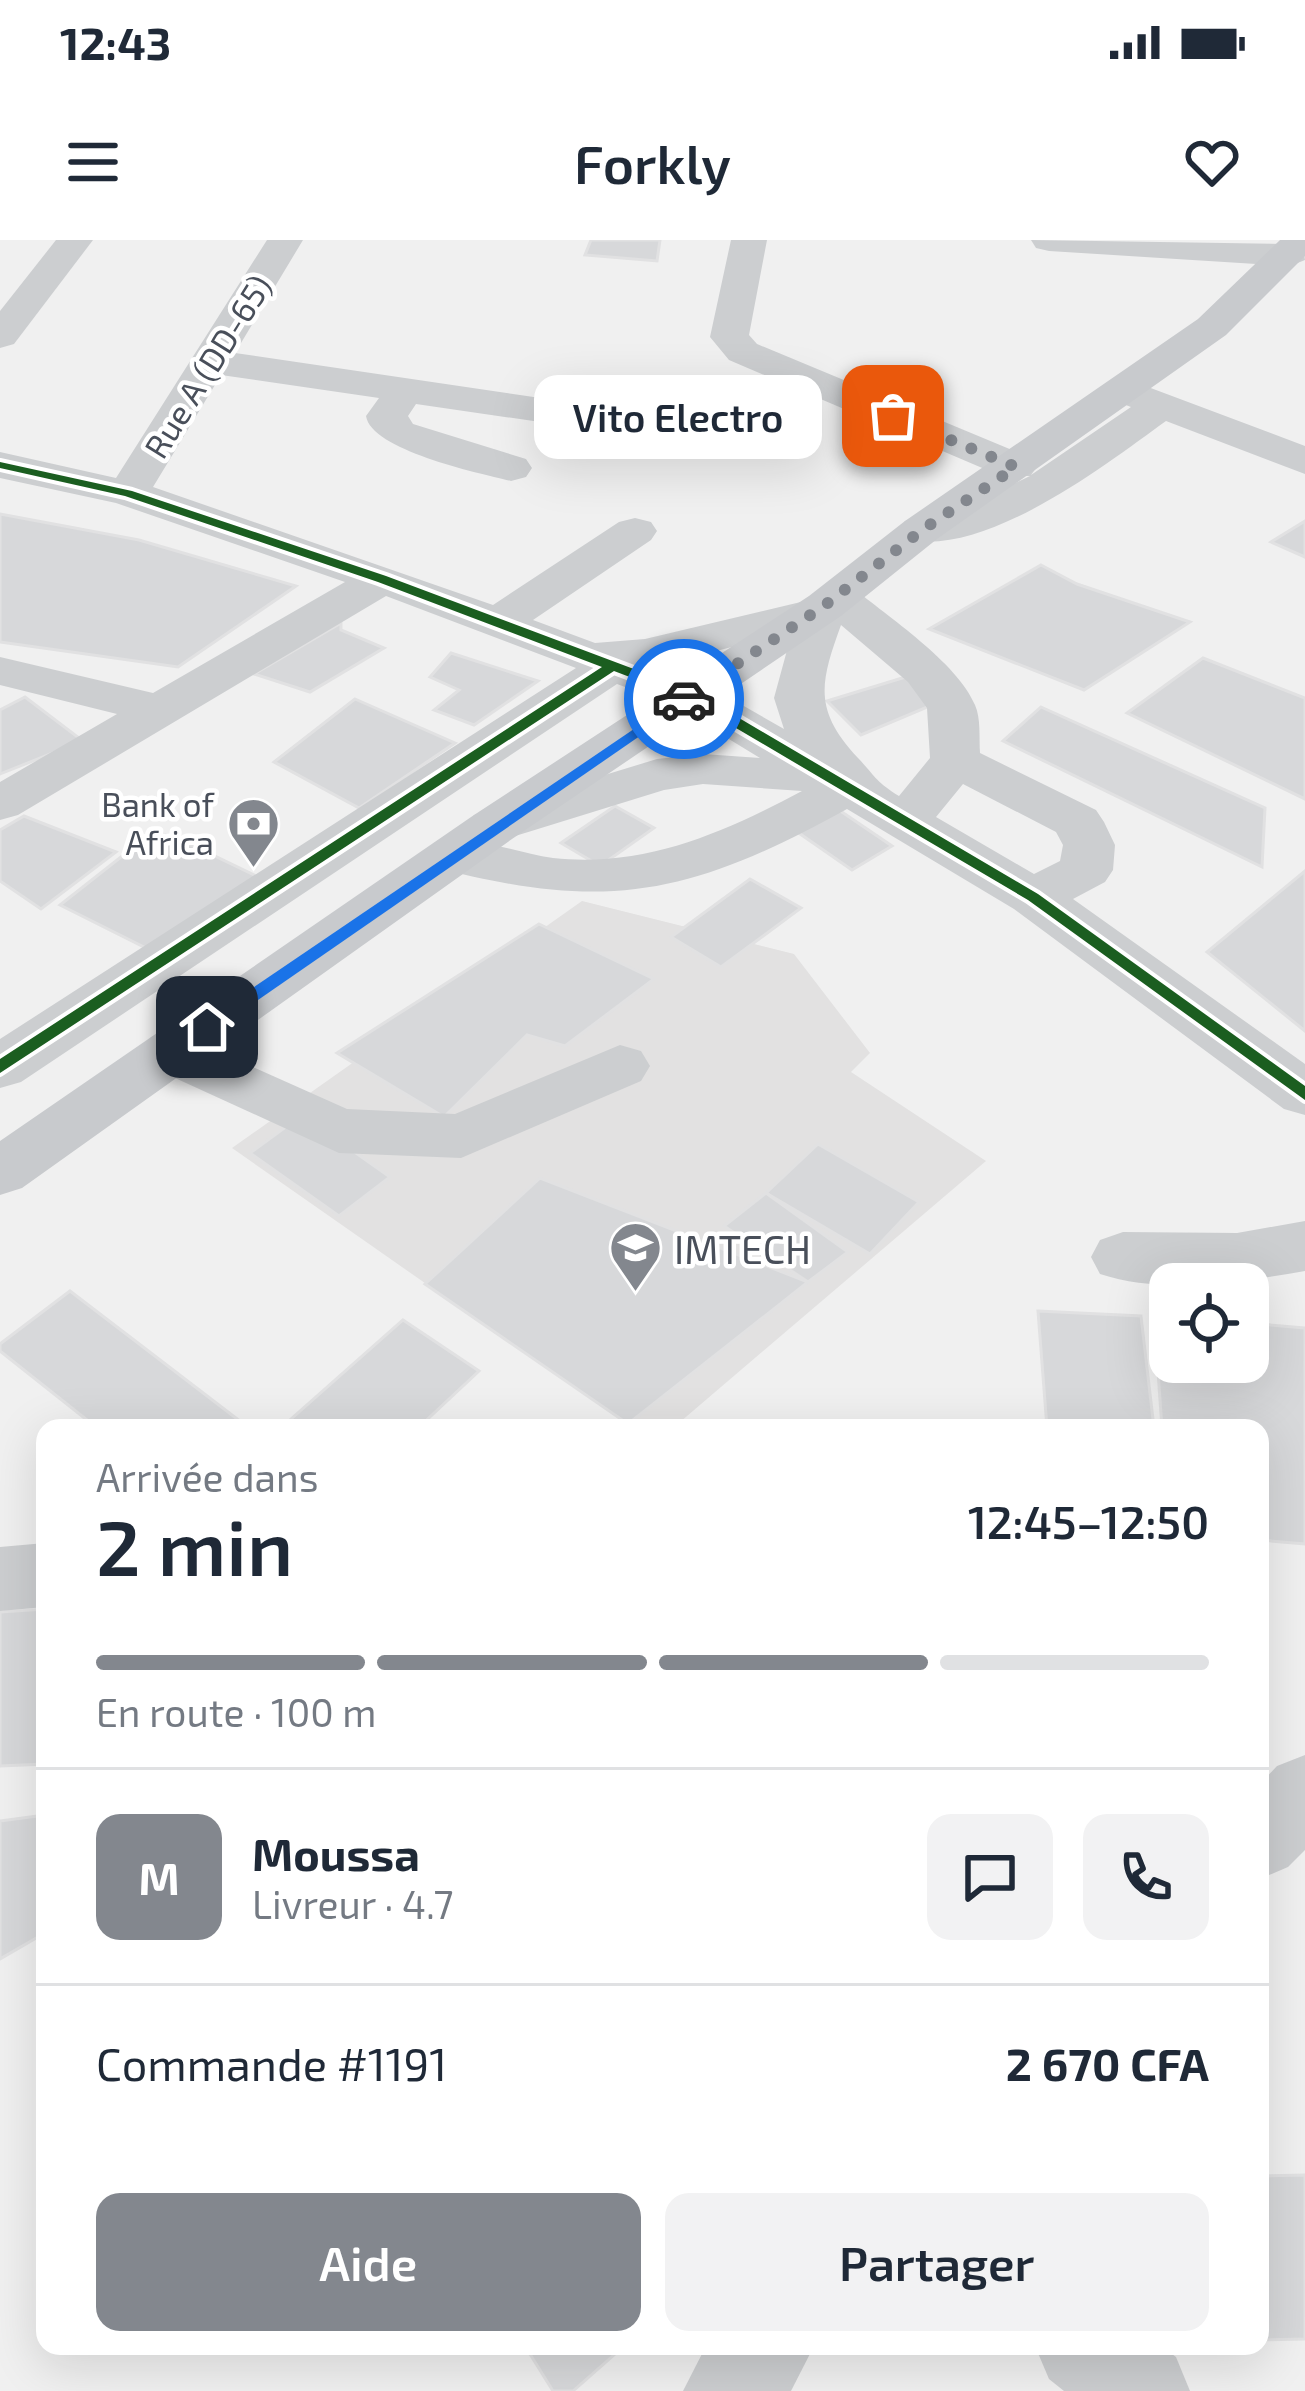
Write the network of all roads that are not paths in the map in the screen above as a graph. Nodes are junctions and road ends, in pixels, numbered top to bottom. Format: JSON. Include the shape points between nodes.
{"nodes":[{"id":1,"x":75,"y":240,"type":"edge"},
{"id":2,"x":285,"y":240,"type":"edge"},
{"id":3,"x":748,"y":240,"type":"edge"},
{"id":4,"x":1048,"y":240,"type":"edge"},
{"id":5,"x":1295,"y":247,"type":"edge"},
{"id":6,"x":17,"y":291,"type":"edge"},
{"id":7,"x":0,"y":336,"type":"edge"},
{"id":8,"x":208,"y":361,"type":"junction"},
{"id":9,"x":406,"y":388,"type":"junction"},
{"id":10,"x":1143,"y":397,"type":"junction"},
{"id":11,"x":588,"y":417,"type":"dead end"},
{"id":12,"x":1305,"y":460,"type":"edge"},
{"id":13,"x":0,"y":465,"type":"edge"},
{"id":14,"x":1016,"y":467,"type":"junction"},
{"id":15,"x":511,"y":468,"type":"dead end"},
{"id":16,"x":128,"y":493,"type":"junction"},
{"id":17,"x":634,"y":530,"type":"dead end"},
{"id":18,"x":922,"y":530,"type":"junction"},
{"id":19,"x":382,"y":579,"type":"junction"},
{"id":20,"x":825,"y":606,"type":"junction"},
{"id":21,"x":497,"y":623,"type":"junction"},
{"id":22,"x":601,"y":662,"type":"junction"},
{"id":23,"x":0,"y":671,"type":"edge"},
{"id":24,"x":690,"y":695,"type":"junction"},
{"id":25,"x":162,"y":710,"type":"junction"},
{"id":26,"x":955,"y":760,"type":"junction"},
{"id":27,"x":864,"y":796,"type":"junction"},
{"id":28,"x":0,"y":804,"type":"edge"},
{"id":29,"x":473,"y":841,"type":"junction"},
{"id":30,"x":1033,"y":897,"type":"junction"},
{"id":31,"x":172,"y":1052,"type":"junction"},
{"id":32,"x":0,"y":1066,"type":"edge"},
{"id":33,"x":620,"y":1066,"type":"dead end"},
{"id":34,"x":1301,"y":1085,"type":"edge"},
{"id":35,"x":0,"y":1172,"type":"edge"},
{"id":36,"x":1305,"y":1246,"type":"edge"},
{"id":37,"x":1123,"y":1257,"type":"dead end"},
{"id":38,"x":36,"y":1576,"type":"edge"},
{"id":39,"x":0,"y":1579,"type":"edge"},
{"id":40,"x":1305,"y":1793,"type":"edge"},
{"id":41,"x":1269,"y":1831,"type":"edge"},
{"id":42,"x":759,"y":2355,"type":"edge"},
{"id":43,"x":1094,"y":2355,"type":"edge"},
{"id":44,"x":730,"y":2391,"type":"edge"},
{"id":45,"x":1142,"y":2391,"type":"edge"}],
"edges":[{"from":1,"to":6,"type":"street"},
{"from":2,"to":8,"type":"street","name":"Rue A (DD-65)"},
{"from":3,"to":14,"type":"street","via":[[729,337],[743,352]]},
{"from":4,"to":5,"type":"street"},
{"from":5,"to":10,"type":"main road"},
{"from":6,"to":7,"type":"street"},
{"from":8,"to":9,"type":"street"},
{"from":8,"to":16,"type":"street","name":"Rue A (DD-65)"},
{"from":9,"to":11,"type":"street"},
{"from":9,"to":15,"type":"street","via":[[387,416],[398,433]]},
{"from":10,"to":12,"type":"street"},
{"from":10,"to":14,"type":"main road"},
{"from":10,"to":18,"type":"street","via":[[1036,491],[994,515]]},
{"from":13,"to":16,"type":"street"},
{"from":14,"to":18,"type":"main road"},
{"from":16,"to":19,"type":"street"},
{"from":17,"to":21,"type":"street"},
{"from":18,"to":20,"type":"main road"},
{"from":19,"to":21,"type":"street"},
{"from":19,"to":25,"type":"street"},
{"from":20,"to":22,"type":"street"},
{"from":20,"to":24,"type":"main road"},
{"from":20,"to":26,"type":"street","via":[[925,672],[952,707]]},
{"from":20,"to":27,"type":"street","via":[[796,692],[800,718]]},
{"from":21,"to":22,"type":"street"},
{"from":22,"to":24,"type":"street"},
{"from":22,"to":32,"type":"street"},
{"from":23,"to":25,"type":"street"},
{"from":24,"to":27,"type":"street"},
{"from":24,"to":29,"type":"main road"},
{"from":25,"to":28,"type":"street"},
{"from":26,"to":27,"type":"street"},
{"from":26,"to":30,"type":"street","via":[[1078,822],[1089,845],[1086,871]]},
{"from":27,"to":29,"type":"street","via":[[704,769],[617,784]]},
{"from":27,"to":29,"type":"street","via":[[660,872],[563,876]]},
{"from":27,"to":30,"type":"street"},
{"from":29,"to":31,"type":"main road"},
{"from":30,"to":34,"type":"street"},
{"from":31,"to":33,"type":"street","via":[[339,1131],[460,1136]]},
{"from":31,"to":35,"type":"main road"},
{"from":36,"to":37,"type":"street","via":[[1237,1258]]},
{"from":38,"to":39,"type":"street"},
{"from":40,"to":41,"type":"street"},
{"from":42,"to":44,"type":"street"},
{"from":43,"to":45,"type":"street"}]}
